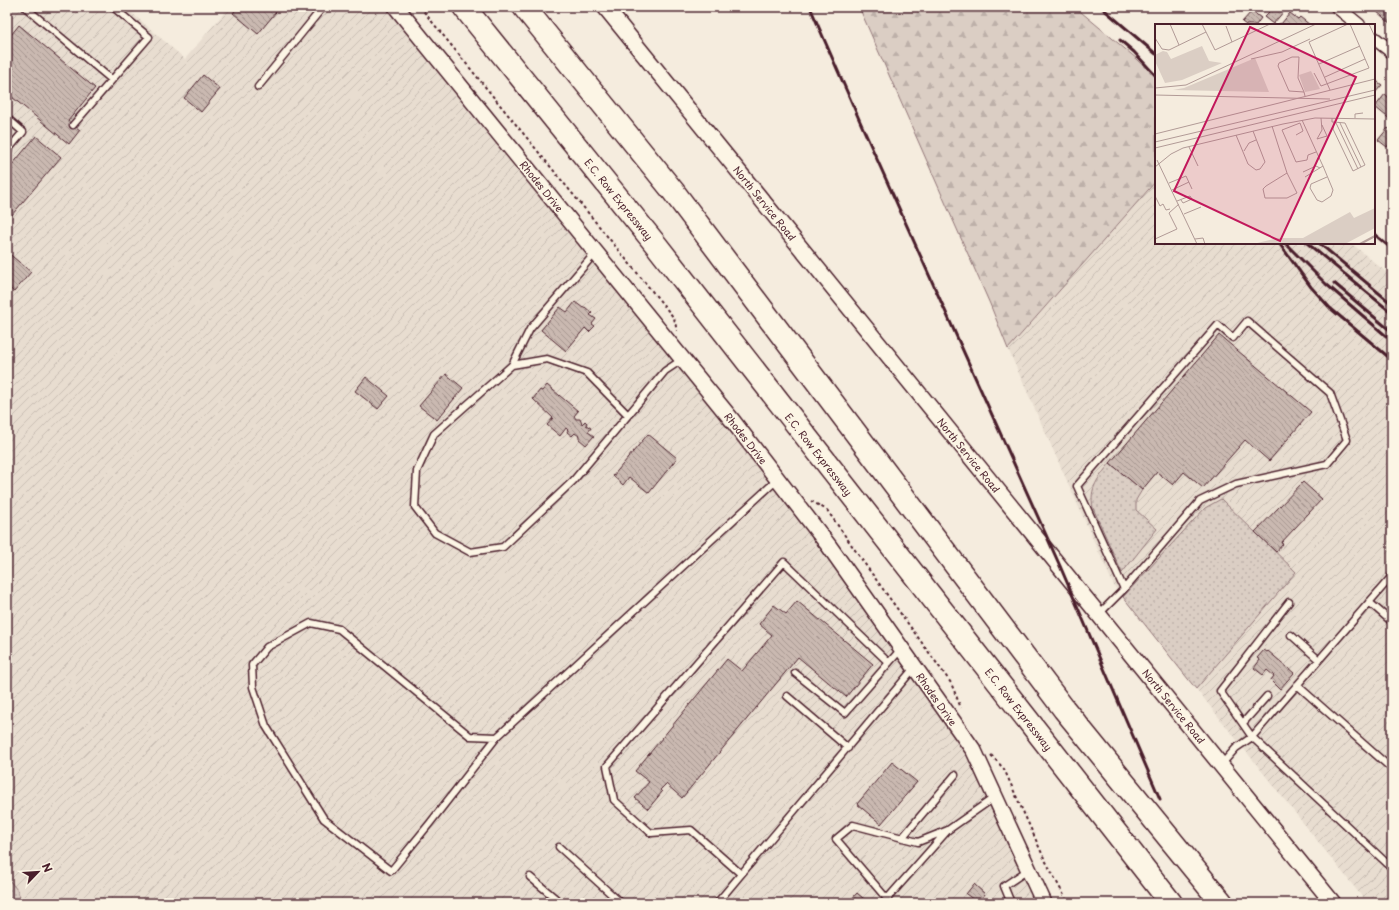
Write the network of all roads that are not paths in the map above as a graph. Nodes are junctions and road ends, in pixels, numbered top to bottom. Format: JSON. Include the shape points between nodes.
{"nodes":[{"id":1,"x":25,"y":7,"type":"edge"},
{"id":2,"x":113,"y":7,"type":"edge"},
{"id":3,"x":324,"y":7,"type":"edge"},
{"id":4,"x":396,"y":7,"type":"edge"},
{"id":5,"x":464,"y":7,"type":"edge"},
{"id":6,"x":524,"y":7,"type":"edge"},
{"id":7,"x":605,"y":7,"type":"edge"},
{"id":8,"x":1337,"y":7,"type":"edge"},
{"id":9,"x":1358,"y":24,"type":"edge"},
{"id":10,"x":1375,"y":39,"type":"edge"},
{"id":11,"x":1392,"y":52,"type":"edge"},
{"id":12,"x":112,"y":80,"type":"junction"},
{"id":13,"x":258,"y":87,"type":"dead end"},
{"id":14,"x":7,"y":118,"type":"edge"},
{"id":15,"x":73,"y":125,"type":"dead end"},
{"id":16,"x":7,"y":151,"type":"edge"},
{"id":17,"x":596,"y":252,"type":"junction"},
{"id":18,"x":683,"y":359,"type":"junction"},
{"id":19,"x":512,"y":365,"type":"junction"},
{"id":20,"x":628,"y":415,"type":"junction"},
{"id":21,"x":778,"y":479,"type":"junction"},
{"id":22,"x":1392,"y":576,"type":"edge"},
{"id":23,"x":1124,"y":589,"type":"junction"},
{"id":24,"x":1289,"y":602,"type":"dead end"},
{"id":25,"x":1369,"y":602,"type":"junction"},
{"id":26,"x":1099,"y":614,"type":"junction"},
{"id":27,"x":1392,"y":622,"type":"edge"},
{"id":28,"x":1291,"y":635,"type":"dead end"},
{"id":29,"x":902,"y":648,"type":"junction"},
{"id":30,"x":1319,"y":660,"type":"junction"},
{"id":31,"x":889,"y":663,"type":"junction"},
{"id":32,"x":915,"y":667,"type":"junction"},
{"id":33,"x":795,"y":673,"type":"dead end"},
{"id":34,"x":1297,"y":685,"type":"junction"},
{"id":35,"x":787,"y":696,"type":"dead end"},
{"id":36,"x":1266,"y":696,"type":"dead end"},
{"id":37,"x":1242,"y":723,"type":"junction"},
{"id":38,"x":497,"y":737,"type":"junction"},
{"id":39,"x":1252,"y":737,"type":"junction"},
{"id":40,"x":848,"y":748,"type":"junction"},
{"id":41,"x":1221,"y":765,"type":"junction"},
{"id":42,"x":1392,"y":770,"type":"edge"},
{"id":43,"x":955,"y":775,"type":"dead end"},
{"id":44,"x":995,"y":797,"type":"junction"},
{"id":45,"x":948,"y":830,"type":"junction"},
{"id":46,"x":902,"y":838,"type":"junction"},
{"id":47,"x":559,"y":847,"type":"dead end"},
{"id":48,"x":1392,"y":868,"type":"edge"},
{"id":49,"x":1030,"y":870,"type":"junction"},
{"id":50,"x":741,"y":874,"type":"junction"},
{"id":51,"x":530,"y":876,"type":"dead end"},
{"id":52,"x":1010,"y":902,"type":"edge"},
{"id":53,"x":561,"y":903,"type":"edge"},
{"id":54,"x":621,"y":903,"type":"edge"},
{"id":55,"x":717,"y":903,"type":"edge"},
{"id":56,"x":1001,"y":903,"type":"edge"},
{"id":57,"x":1044,"y":903,"type":"edge"},
{"id":58,"x":1171,"y":903,"type":"edge"},
{"id":59,"x":1222,"y":903,"type":"edge"},
{"id":60,"x":1333,"y":903,"type":"edge"}],
"edges":[{"from":1,"to":12,"type":"lane"},
{"from":2,"to":12,"type":"lane","via":[[149,37]]},
{"from":3,"to":13,"type":"lane"},
{"from":4,"to":17,"type":"street","name":"Rhodes Drive"},
{"from":5,"to":58,"type":"highway","name":"E.C. Row Expressway","via":[[657,246]]},
{"from":6,"to":59,"type":"highway","via":[[673,191],[1064,709]]},
{"from":7,"to":26,"type":"street","name":"North Service Road"},
{"from":8,"to":9,"type":"street"},
{"from":10,"to":11,"type":"street"},
{"from":12,"to":15,"type":"lane"},
{"from":14,"to":16,"type":"lane","via":[[23,132]]},
{"from":17,"to":18,"type":"street","name":"Rhodes Drive"},
{"from":17,"to":19,"type":"lane","via":[[530,329]]},
{"from":18,"to":20,"type":"lane","via":[[664,371]]},
{"from":18,"to":21,"type":"street","name":"Rhodes Drive"},
{"from":19,"to":20,"type":"lane","via":[[547,359],[587,373]]},
{"from":19,"to":20,"type":"lane","via":[[434,434],[417,471],[415,507],[435,533],[470,552],[504,546],[573,480]]},
{"from":21,"to":29,"type":"street","name":"Rhodes Drive"},
{"from":21,"to":38,"type":"lane"},
{"from":22,"to":25,"type":"lane"},
{"from":23,"to":23,"type":"lane","via":[[1200,501],[1236,484],[1327,464],[1347,440],[1330,393],[1247,321],[1232,338],[1218,325],[1077,486]]},
{"from":23,"to":26,"type":"lane"},
{"from":24,"to":37,"type":"lane","via":[[1220,691]]},
{"from":25,"to":27,"type":"lane"},
{"from":25,"to":30,"type":"lane"},
{"from":26,"to":41,"type":"street","name":"North Service Road"},
{"from":28,"to":30,"type":"lane"},
{"from":29,"to":31,"type":"lane"},
{"from":29,"to":32,"type":"street","name":"Rhodes Drive"},
{"from":30,"to":34,"type":"lane"},
{"from":31,"to":33,"type":"lane","via":[[845,714]]},
{"from":31,"to":50,"type":"lane","via":[[784,562],[606,766],[614,800],[652,833],[691,830]]},
{"from":32,"to":40,"type":"lane"},
{"from":32,"to":44,"type":"street","name":"Rhodes Drive","via":[[974,751]]},
{"from":34,"to":39,"type":"lane"},
{"from":34,"to":42,"type":"lane"},
{"from":35,"to":40,"type":"lane"},
{"from":36,"to":37,"type":"lane"},
{"from":37,"to":39,"type":"lane"},
{"from":38,"to":38,"type":"lane","via":[[470,736],[339,629],[311,623],[267,647],[252,665],[254,687],[266,726],[324,819],[391,871]]},
{"from":39,"to":41,"type":"lane","via":[[1236,748]]},
{"from":39,"to":48,"type":"lane"},
{"from":40,"to":50,"type":"lane"},
{"from":41,"to":60,"type":"street","name":"North Service Road"},
{"from":43,"to":46,"type":"lane"},
{"from":44,"to":45,"type":"lane"},
{"from":44,"to":49,"type":"street","name":"Rhodes Drive"},
{"from":45,"to":46,"type":"lane","via":[[918,842]]},
{"from":45,"to":46,"type":"lane","via":[[887,899],[836,839],[853,825]]},
{"from":47,"to":54,"type":"lane"},
{"from":49,"to":52,"type":"lane","via":[[1004,886]]},
{"from":49,"to":57,"type":"street","name":"Rhodes Drive"},
{"from":50,"to":55,"type":"lane"},
{"from":51,"to":53,"type":"lane"},
{"from":52,"to":56,"type":"lane"}]}
